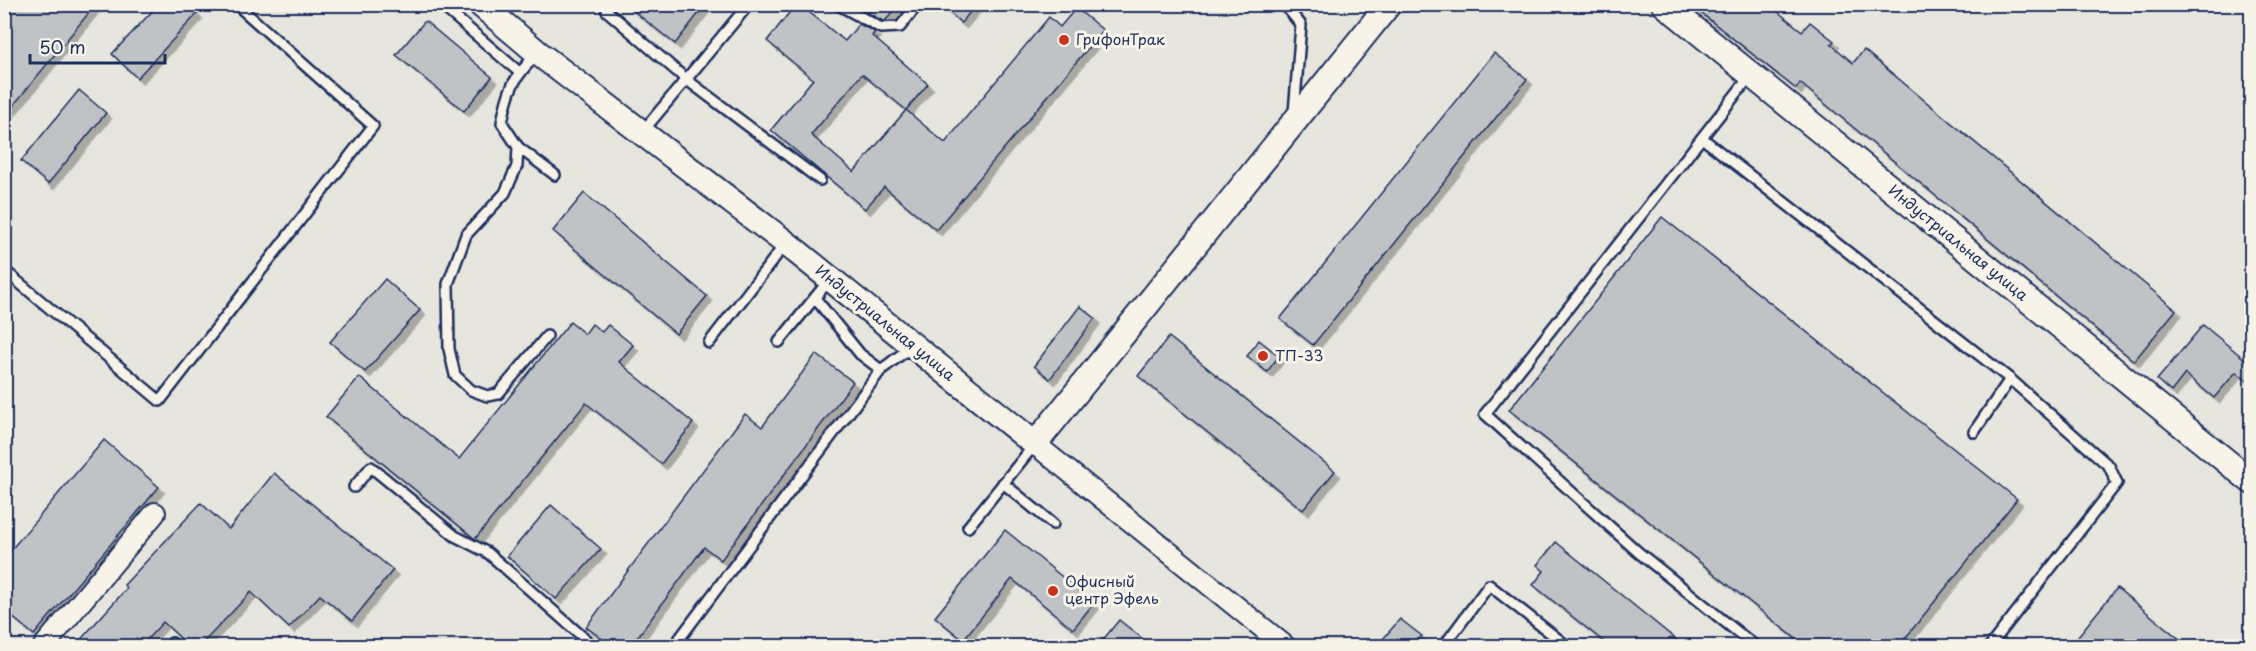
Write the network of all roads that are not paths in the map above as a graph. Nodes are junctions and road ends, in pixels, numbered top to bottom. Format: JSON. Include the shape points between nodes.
{"nodes":[{"id":1,"x":236,"y":4,"type":"edge"},
{"id":2,"x":440,"y":4,"type":"edge"},
{"id":3,"x":480,"y":4,"type":"edge"},
{"id":4,"x":749,"y":4,"type":"edge"},
{"id":5,"x":837,"y":4,"type":"edge"},
{"id":6,"x":918,"y":4,"type":"edge"},
{"id":7,"x":1284,"y":4,"type":"edge"},
{"id":8,"x":1389,"y":4,"type":"edge"},
{"id":9,"x":1664,"y":4,"type":"edge"},
{"id":10,"x":607,"y":11,"type":"dead end"},
{"id":11,"x":538,"y":53,"type":"junction"},
{"id":12,"x":519,"y":72,"type":"junction"},
{"id":13,"x":1751,"y":75,"type":"junction"},
{"id":14,"x":687,"y":80,"type":"junction"},
{"id":15,"x":1293,"y":123,"type":"junction"},
{"id":16,"x":642,"y":133,"type":"junction"},
{"id":17,"x":1702,"y":138,"type":"junction"},
{"id":18,"x":518,"y":147,"type":"junction"},
{"id":19,"x":555,"y":175,"type":"dead end"},
{"id":20,"x":820,"y":180,"type":"dead end"},
{"id":21,"x":786,"y":243,"type":"junction"},
{"id":22,"x":4,"y":270,"type":"edge"},
{"id":23,"x":830,"y":279,"type":"junction"},
{"id":24,"x":815,"y":298,"type":"junction"},
{"id":25,"x":547,"y":336,"type":"dead end"},
{"id":26,"x":779,"y":342,"type":"dead end"},
{"id":27,"x":709,"y":343,"type":"dead end"},
{"id":28,"x":913,"y":346,"type":"junction"},
{"id":29,"x":881,"y":370,"type":"junction"},
{"id":30,"x":2010,"y":379,"type":"junction"},
{"id":31,"x":1974,"y":432,"type":"dead end"},
{"id":32,"x":1035,"y":444,"type":"junction"},
{"id":33,"x":2252,"y":482,"type":"edge"},
{"id":34,"x":1003,"y":483,"type":"junction"},
{"id":35,"x":354,"y":487,"type":"dead end"},
{"id":36,"x":155,"y":513,"type":"dead end"},
{"id":37,"x":1053,"y":524,"type":"dead end"},
{"id":38,"x":968,"y":526,"type":"dead end"},
{"id":39,"x":44,"y":646,"type":"edge"},
{"id":40,"x":592,"y":646,"type":"edge"},
{"id":41,"x":674,"y":646,"type":"edge"},
{"id":42,"x":1285,"y":646,"type":"edge"},
{"id":43,"x":1444,"y":646,"type":"edge"},
{"id":44,"x":1567,"y":646,"type":"edge"},
{"id":45,"x":1755,"y":646,"type":"edge"},
{"id":46,"x":1990,"y":646,"type":"edge"}],
"edges":[{"from":1,"to":22,"type":"lane","via":[[373,126],[160,400]]},
{"from":2,"to":12,"type":"lane"},
{"from":3,"to":11,"type":"street","name":"Индустриальная улица"},
{"from":4,"to":14,"type":"lane"},
{"from":5,"to":6,"type":"lane","via":[[881,27],[900,27]]},
{"from":7,"to":15,"type":"lane","via":[[1301,25]]},
{"from":8,"to":15,"type":"street"},
{"from":9,"to":13,"type":"street","name":"Индустриальная улица"},
{"from":10,"to":14,"type":"lane"},
{"from":11,"to":12,"type":"lane"},
{"from":11,"to":16,"type":"street","name":"Индустриальная улица"},
{"from":12,"to":18,"type":"lane","via":[[507,96],[502,123]]},
{"from":13,"to":17,"type":"lane"},
{"from":13,"to":33,"type":"street","name":"Индустриальная улица"},
{"from":14,"to":16,"type":"lane"},
{"from":14,"to":20,"type":"lane"},
{"from":15,"to":32,"type":"street"},
{"from":16,"to":21,"type":"street","name":"Индустриальная улица"},
{"from":17,"to":30,"type":"lane"},
{"from":17,"to":45,"type":"lane","via":[[1485,414],[1638,552]]},
{"from":18,"to":19,"type":"lane"},
{"from":18,"to":25,"type":"lane","via":[[517,166],[505,193],[466,235],[448,284],[449,349],[454,375],[471,390],[487,396],[498,394]]},
{"from":21,"to":23,"type":"street","name":"Индустриальная улица"},
{"from":21,"to":27,"type":"lane"},
{"from":23,"to":24,"type":"lane"},
{"from":23,"to":28,"type":"street","name":"Индустриальная улица"},
{"from":24,"to":26,"type":"lane"},
{"from":24,"to":29,"type":"lane","via":[[860,354]]},
{"from":28,"to":29,"type":"lane"},
{"from":28,"to":32,"type":"street","name":"Индустриальная улица"},
{"from":29,"to":41,"type":"lane"},
{"from":30,"to":31,"type":"lane"},
{"from":30,"to":46,"type":"lane","via":[[2109,466],[2117,483]]},
{"from":32,"to":34,"type":"lane"},
{"from":32,"to":42,"type":"street","name":"Индустриальная улица"},
{"from":34,"to":37,"type":"lane"},
{"from":34,"to":38,"type":"lane"},
{"from":35,"to":40,"type":"lane","via":[[371,467],[455,536],[488,553]]},
{"from":36,"to":39,"type":"street"},
{"from":43,"to":44,"type":"lane","via":[[1489,585]]}]}
